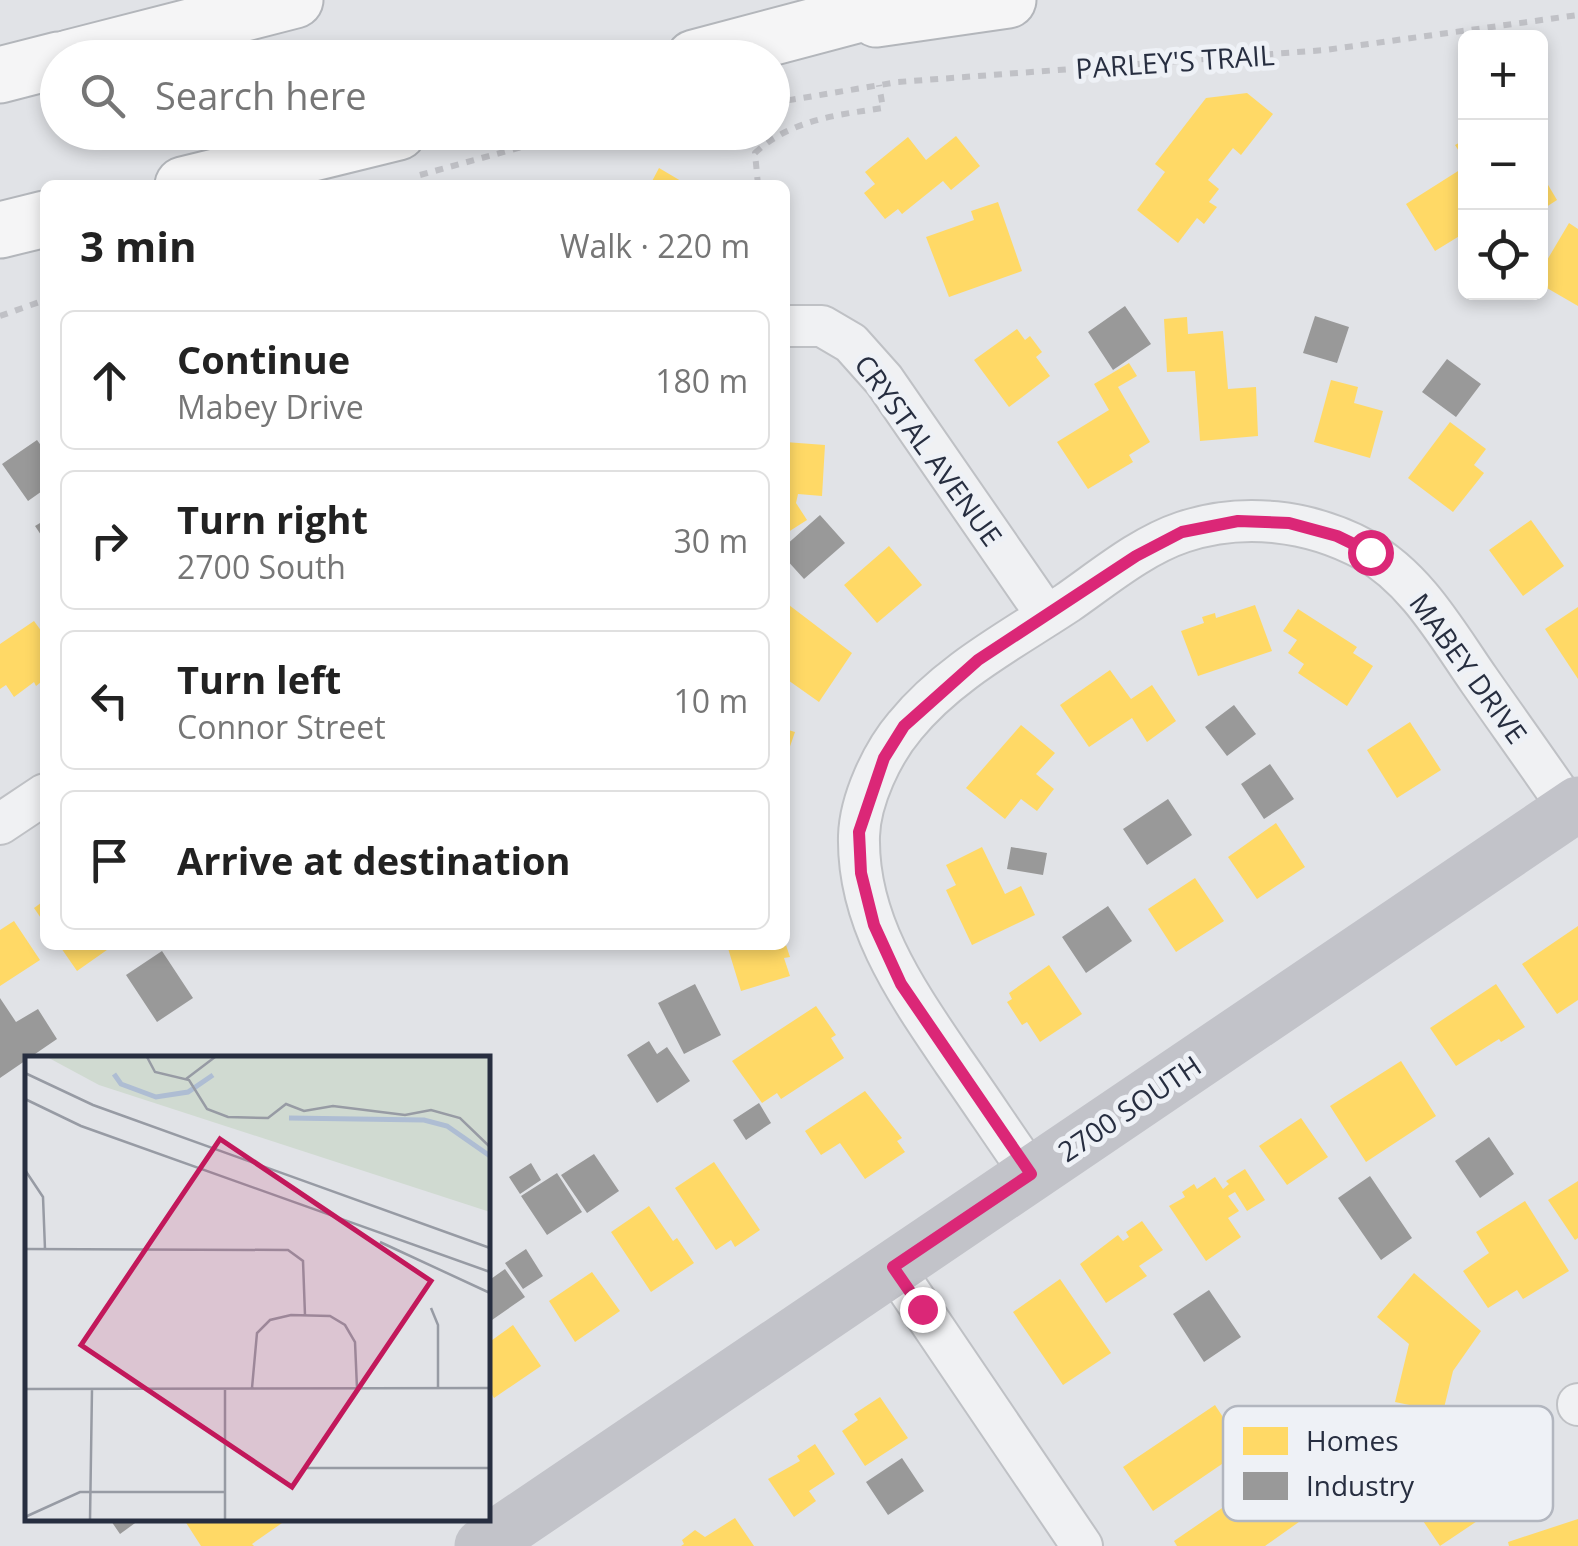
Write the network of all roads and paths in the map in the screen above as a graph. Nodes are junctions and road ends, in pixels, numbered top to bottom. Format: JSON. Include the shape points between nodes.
{"nodes":[{"id":1,"x":295,"y":0,"type":"edge"},
{"id":2,"x":913,"y":0,"type":"edge"},
{"id":3,"x":1008,"y":0,"type":"edge"},
{"id":4,"x":1578,"y":15,"type":"edge"},
{"id":5,"x":799,"y":31,"type":"junction"},
{"id":6,"x":139,"y":40,"type":"edge"},
{"id":7,"x":764,"y":40,"type":"edge"},
{"id":8,"x":40,"y":65,"type":"edge"},
{"id":9,"x":0,"y":75,"type":"edge"},
{"id":10,"x":878,"y":85,"type":"junction"},
{"id":11,"x":790,"y":101,"type":"edge"},
{"id":12,"x":790,"y":131,"type":"edge"},
{"id":13,"x":468,"y":150,"type":"edge"},
{"id":14,"x":758,"y":150,"type":"edge"},
{"id":15,"x":408,"y":154,"type":"edge"},
{"id":16,"x":219,"y":180,"type":"edge"},
{"id":17,"x":757,"y":180,"type":"edge"},
{"id":18,"x":40,"y":220,"type":"edge"},
{"id":19,"x":0,"y":230,"type":"edge"},
{"id":20,"x":40,"y":302,"type":"edge"},
{"id":21,"x":0,"y":316,"type":"edge"},
{"id":22,"x":790,"y":326,"type":"edge"},
{"id":23,"x":1047,"y":616,"type":"junction"},
{"id":24,"x":40,"y":797,"type":"edge"},
{"id":25,"x":1574,"y":807,"type":"edge"},
{"id":26,"x":0,"y":824,"type":"edge"},
{"id":27,"x":1031,"y":1174,"type":"junction"},
{"id":28,"x":893,"y":1267,"type":"junction"},
{"id":29,"x":482,"y":1546,"type":"edge"},
{"id":30,"x":1082,"y":1546,"type":"edge"}],
"edges":[{"from":1,"to":6,"type":"highway"},
{"from":2,"to":5,"type":"highway"},
{"from":3,"to":5,"type":"highway"},
{"from":4,"to":10,"type":"path","name":"PARLEY'S TRAIL","via":[[1325,50]]},
{"from":5,"to":7,"type":"highway"},
{"from":8,"to":9,"type":"highway"},
{"from":10,"to":11,"type":"path","name":"PARLEY'S TRAIL"},
{"from":10,"to":12,"type":"path","via":[[883,108],[812,118]]},
{"from":13,"to":15,"type":"path"},
{"from":14,"to":17,"type":"path"},
{"from":15,"to":16,"type":"highway"},
{"from":18,"to":19,"type":"highway"},
{"from":20,"to":21,"type":"path"},
{"from":22,"to":23,"type":"street","name":"CRYSTAL AVENUE","via":[[822,326],[851,343],[884,380]]},
{"from":23,"to":25,"type":"street","name":"MABEY DRIVE","via":[[1182,532],[1238,521],[1289,523],[1337,536],[1399,575]]},
{"from":23,"to":27,"type":"street","name":"MABEY DRIVE","via":[[978,660],[904,726],[884,758],[859,832],[874,925],[901,984]]},
{"from":24,"to":26,"type":"street"},
{"from":25,"to":27,"type":"street","name":"2700 SOUTH"},
{"from":27,"to":28,"type":"street","name":"2700 SOUTH"},
{"from":28,"to":29,"type":"street","name":"2700 SOUTH"},
{"from":28,"to":30,"type":"street"}]}
